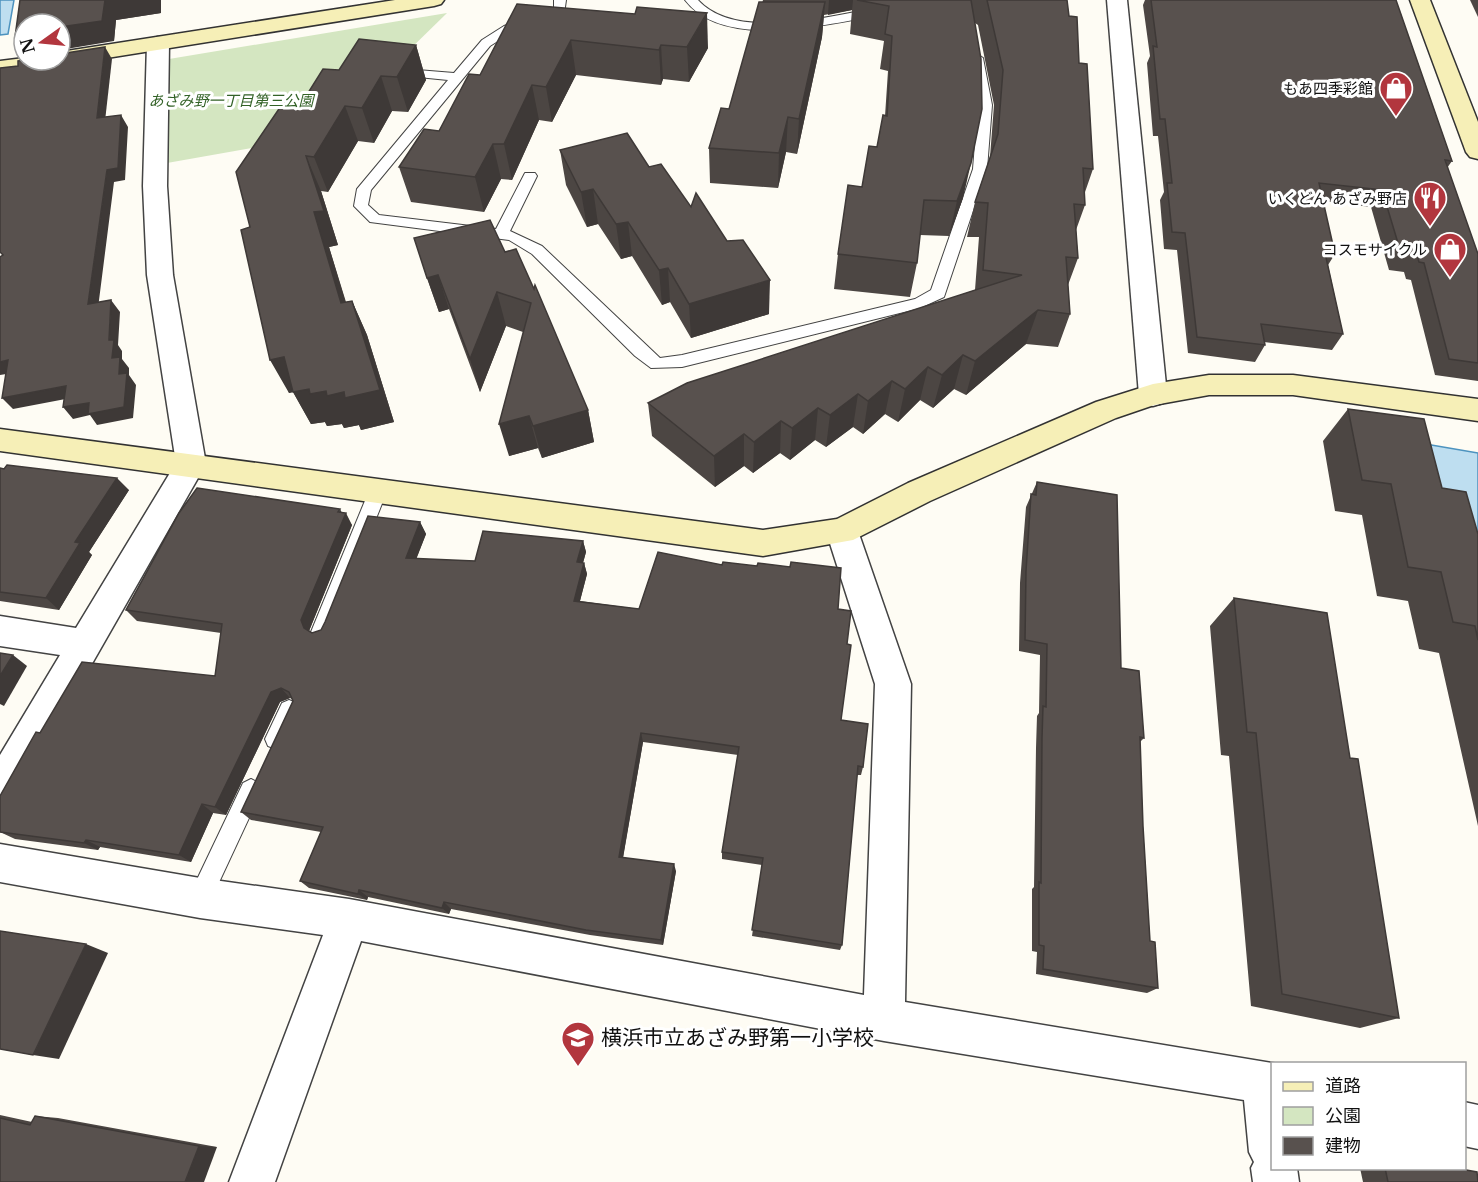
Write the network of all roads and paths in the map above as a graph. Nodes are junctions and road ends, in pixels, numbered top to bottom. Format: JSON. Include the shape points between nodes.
{"nodes":[{"id":1,"x":434,"y":0,"type":"edge"},
{"id":2,"x":560,"y":0,"type":"edge"},
{"id":3,"x":691,"y":0,"type":"edge"},
{"id":4,"x":1116,"y":0,"type":"edge"},
{"id":5,"x":1420,"y":0,"type":"edge"},
{"id":6,"x":888,"y":10,"type":"edge"},
{"id":7,"x":974,"y":40,"type":"edge"},
{"id":8,"x":158,"y":43,"type":"junction"},
{"id":9,"x":72,"y":56,"type":"edge"},
{"id":10,"x":387,"y":70,"type":"edge"},
{"id":11,"x":458,"y":76,"type":"junction"},
{"id":12,"x":1478,"y":152,"type":"edge"},
{"id":13,"x":530,"y":176,"type":"dead end"},
{"id":14,"x":501,"y":234,"type":"junction"},
{"id":15,"x":1153,"y":395,"type":"junction"},
{"id":16,"x":1478,"y":410,"type":"edge"},
{"id":17,"x":0,"y":440,"type":"edge"},
{"id":18,"x":192,"y":465,"type":"junction"},
{"id":19,"x":378,"y":491,"type":"junction"},
{"id":20,"x":842,"y":531,"type":"junction"},
{"id":21,"x":0,"y":631,"type":"edge"},
{"id":22,"x":321,"y":632,"type":"edge"},
{"id":23,"x":84,"y":644,"type":"junction"},
{"id":24,"x":289,"y":710,"type":"edge"},
{"id":25,"x":0,"y":789,"type":"edge"},
{"id":26,"x":0,"y":863,"type":"edge"},
{"id":27,"x":200,"y":898,"type":"junction"},
{"id":28,"x":349,"y":919,"type":"junction"},
{"id":29,"x":884,"y":1020,"type":"junction"},
{"id":30,"x":1268,"y":1082,"type":"edge"},
{"id":31,"x":1271,"y":1134,"type":"edge"},
{"id":32,"x":252,"y":1182,"type":"edge"}],
"edges":[{"from":1,"to":8,"type":"street"},
{"from":2,"to":11,"type":"lane","via":[[560,11],[508,29],[486,43]]},
{"from":3,"to":6,"type":"lane","via":[[704,16],[720,22],[776,27]]},
{"from":4,"to":15,"type":"street"},
{"from":5,"to":12,"type":"street"},
{"from":7,"to":14,"type":"lane","via":[[985,105],[980,169],[938,293],[920,303],[657,364],[537,250],[513,236]]},
{"from":8,"to":9,"type":"street"},
{"from":8,"to":18,"type":"street","via":[[155,186],[160,275]]},
{"from":10,"to":11,"type":"lane"},
{"from":11,"to":14,"type":"lane","via":[[364,189],[361,206],[375,219]]},
{"from":13,"to":14,"type":"lane"},
{"from":15,"to":16,"type":"street","via":[[1209,385],[1293,385]]},
{"from":15,"to":20,"type":"street","via":[[1106,410],[919,492]]},
{"from":17,"to":18,"type":"street"},
{"from":18,"to":19,"type":"street"},
{"from":18,"to":23,"type":"street"},
{"from":19,"to":20,"type":"street","via":[[763,543]]},
{"from":19,"to":22,"type":"lane"},
{"from":20,"to":29,"type":"street","via":[[893,684]]},
{"from":21,"to":23,"type":"street"},
{"from":23,"to":25,"type":"street"},
{"from":24,"to":27,"type":"lane"},
{"from":26,"to":27,"type":"street"},
{"from":27,"to":28,"type":"street"},
{"from":28,"to":29,"type":"street"},
{"from":28,"to":32,"type":"street"},
{"from":29,"to":30,"type":"street"},
{"from":30,"to":31,"type":"street"}]}
